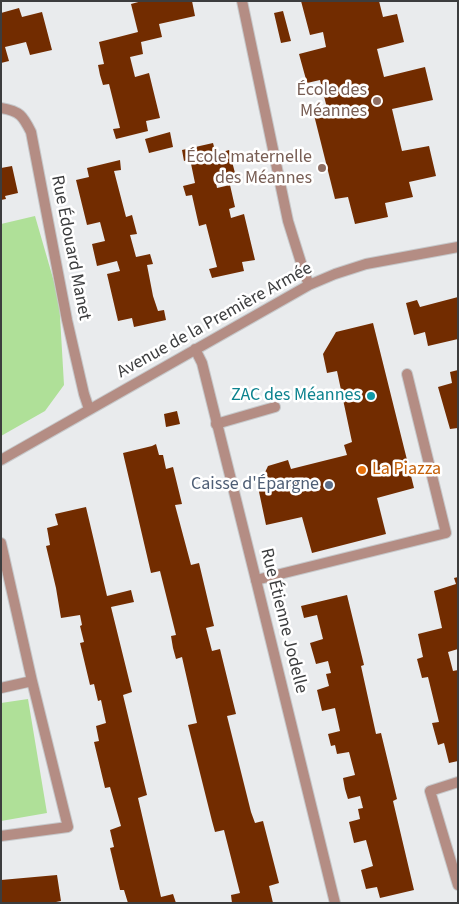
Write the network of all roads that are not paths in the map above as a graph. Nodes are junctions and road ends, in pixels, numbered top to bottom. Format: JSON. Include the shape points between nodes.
{"nodes":[{"id":1,"x":242,"y":1,"type":"edge"},
{"id":2,"x":1,"y":108,"type":"edge"},
{"id":3,"x":458,"y":247,"type":"edge"},
{"id":4,"x":309,"y":285,"type":"junction"},
{"id":5,"x":194,"y":349,"type":"junction"},
{"id":6,"x":407,"y":374,"type":"dead end"},
{"id":7,"x":275,"y":407,"type":"dead end"},
{"id":8,"x":89,"y":409,"type":"junction"},
{"id":9,"x":216,"y":424,"type":"junction"},
{"id":10,"x":1,"y":460,"type":"edge"},
{"id":11,"x":1,"y":544,"type":"edge"},
{"id":12,"x":256,"y":580,"type":"junction"},
{"id":13,"x":32,"y":681,"type":"junction"},
{"id":14,"x":1,"y":688,"type":"edge"},
{"id":15,"x":458,"y":782,"type":"edge"},
{"id":16,"x":1,"y":836,"type":"edge"},
{"id":17,"x":458,"y":885,"type":"edge"},
{"id":18,"x":335,"y":903,"type":"edge"}],
"edges":[{"from":1,"to":4,"type":"street","via":[[288,221]]},
{"from":2,"to":8,"type":"street","name":"Rue Édouard Manet","via":[[15,111],[31,132],[67,320]]},
{"from":3,"to":4,"type":"street","name":"Avenue de la Première Armée","via":[[366,264]]},
{"from":4,"to":5,"type":"street","name":"Avenue de la Première Armée"},
{"from":5,"to":8,"type":"street","name":"Avenue de la Première Armée"},
{"from":5,"to":9,"type":"street","name":"Rue Étienne Jodelle","via":[[202,363]]},
{"from":6,"to":12,"type":"street","via":[[446,534]]},
{"from":7,"to":9,"type":"street"},
{"from":8,"to":10,"type":"street","name":"Avenue de la Première Armée"},
{"from":9,"to":12,"type":"street","name":"Rue Étienne Jodelle"},
{"from":11,"to":13,"type":"street"},
{"from":12,"to":18,"type":"street","name":"Rue Étienne Jodelle"},
{"from":13,"to":14,"type":"street"},
{"from":13,"to":16,"type":"street","via":[[68,828]]},
{"from":15,"to":17,"type":"street","via":[[430,791]]}]}
